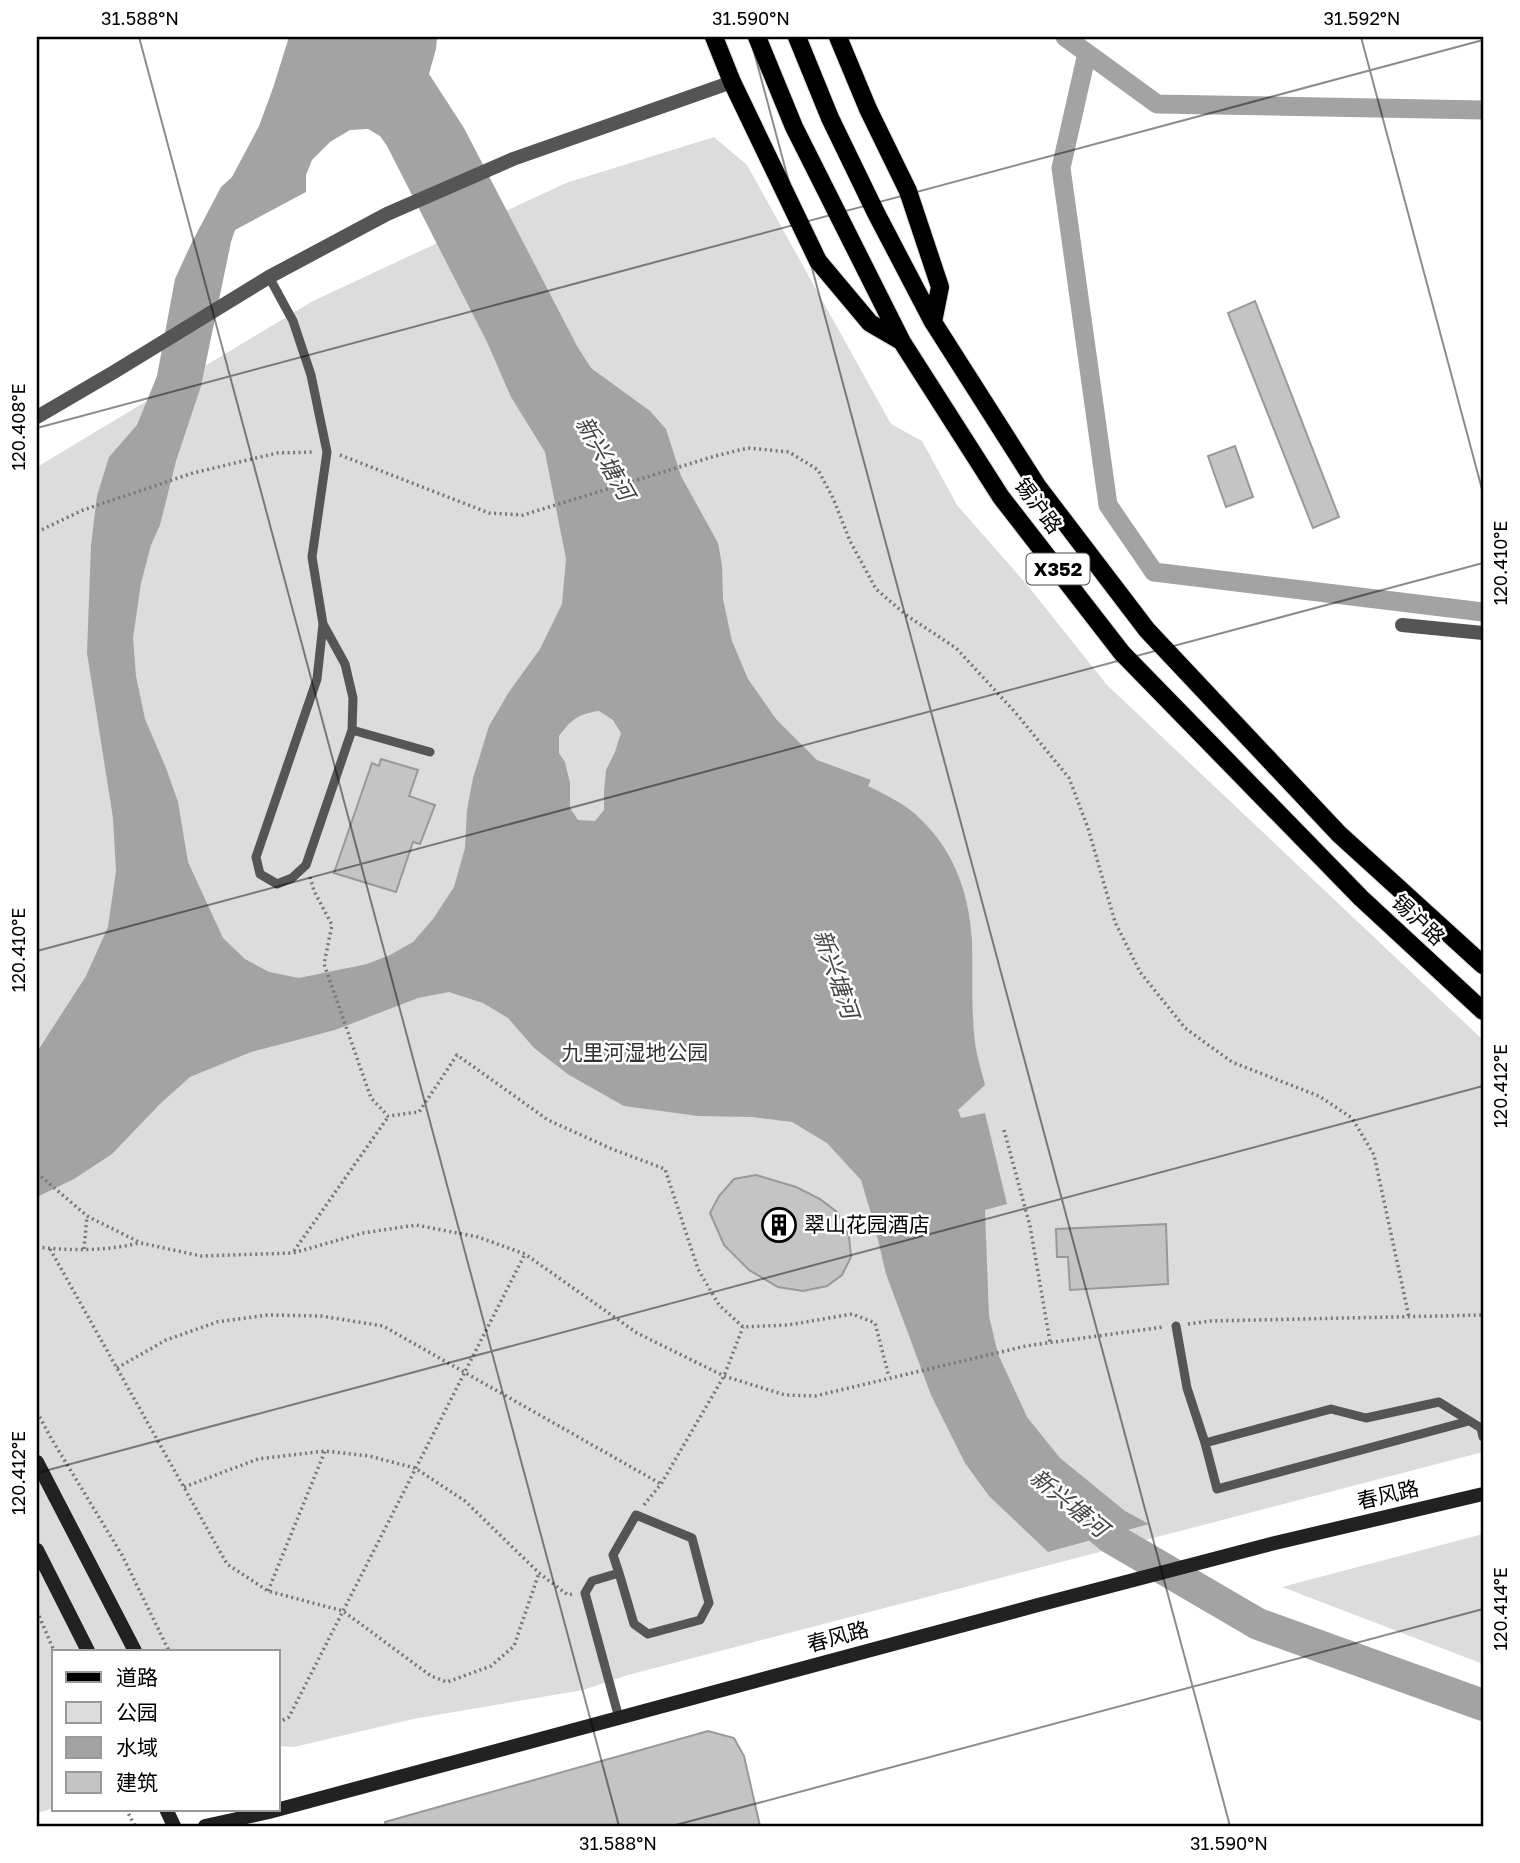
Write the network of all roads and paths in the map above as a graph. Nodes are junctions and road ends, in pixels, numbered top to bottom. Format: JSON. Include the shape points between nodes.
{"nodes":[{"id":1,"x":714,"y":37,"type":"edge"},
{"id":2,"x":757,"y":37,"type":"edge"},
{"id":3,"x":797,"y":37,"type":"edge"},
{"id":4,"x":838,"y":37,"type":"edge"},
{"id":5,"x":732,"y":82,"type":"junction"},
{"id":6,"x":269,"y":277,"type":"junction"},
{"id":7,"x":933,"y":322,"type":"junction"},
{"id":8,"x":902,"y":342,"type":"junction"},
{"id":9,"x":37,"y":417,"type":"edge"},
{"id":10,"x":327,"y":452,"type":"junction"},
{"id":11,"x":37,"y":531,"type":"edge"},
{"id":12,"x":323,"y":624,"type":"junction"},
{"id":13,"x":1402,"y":625,"type":"dead end"},
{"id":14,"x":1483,"y":633,"type":"edge"},
{"id":15,"x":352,"y":730,"type":"junction"},
{"id":16,"x":430,"y":752,"type":"dead end"},
{"id":17,"x":306,"y":865,"type":"junction"},
{"id":18,"x":1483,"y":965,"type":"edge"},
{"id":19,"x":1483,"y":1011,"type":"edge"},
{"id":20,"x":388,"y":1116,"type":"junction"},
{"id":21,"x":1004,"y":1130,"type":"dead end"},
{"id":22,"x":37,"y":1173,"type":"edge"},
{"id":23,"x":87,"y":1216,"type":"junction"},
{"id":24,"x":141,"y":1243,"type":"junction"},
{"id":25,"x":37,"y":1247,"type":"edge"},
{"id":26,"x":50,"y":1249,"type":"junction"},
{"id":27,"x":83,"y":1249,"type":"junction"},
{"id":28,"x":293,"y":1253,"type":"junction"},
{"id":29,"x":525,"y":1254,"type":"junction"},
{"id":30,"x":1483,"y":1315,"type":"edge"},
{"id":31,"x":1409,"y":1317,"type":"junction"},
{"id":32,"x":1176,"y":1326,"type":"junction"},
{"id":33,"x":743,"y":1327,"type":"junction"},
{"id":34,"x":1050,"y":1342,"type":"junction"},
{"id":35,"x":117,"y":1368,"type":"junction"},
{"id":36,"x":464,"y":1372,"type":"junction"},
{"id":37,"x":723,"y":1376,"type":"junction"},
{"id":38,"x":889,"y":1377,"type":"junction"},
{"id":39,"x":37,"y":1412,"type":"edge"},
{"id":40,"x":1469,"y":1421,"type":"junction"},
{"id":41,"x":1483,"y":1437,"type":"edge"},
{"id":42,"x":1205,"y":1443,"type":"junction"},
{"id":43,"x":325,"y":1451,"type":"junction"},
{"id":44,"x":37,"y":1462,"type":"edge"},
{"id":45,"x":415,"y":1468,"type":"junction"},
{"id":46,"x":661,"y":1483,"type":"junction"},
{"id":47,"x":184,"y":1487,"type":"junction"},
{"id":48,"x":1483,"y":1494,"type":"edge"},
{"id":49,"x":636,"y":1515,"type":"junction"},
{"id":50,"x":37,"y":1550,"type":"edge"},
{"id":51,"x":539,"y":1573,"type":"junction"},
{"id":52,"x":619,"y":1573,"type":"junction"},
{"id":53,"x":268,"y":1591,"type":"junction"},
{"id":54,"x":585,"y":1593,"type":"junction"},
{"id":55,"x":37,"y":1611,"type":"edge"},
{"id":56,"x":342,"y":1611,"type":"junction"},
{"id":57,"x":54,"y":1650,"type":"edge"},
{"id":58,"x":87,"y":1650,"type":"edge"},
{"id":59,"x":134,"y":1650,"type":"edge"},
{"id":60,"x":169,"y":1650,"type":"edge"},
{"id":61,"x":619,"y":1718,"type":"junction"},
{"id":62,"x":280,"y":1722,"type":"edge"},
{"id":63,"x":280,"y":1810,"type":"edge"},
{"id":64,"x":274,"y":1811,"type":"edge"},
{"id":65,"x":223,"y":1824,"type":"edge"},
{"id":66,"x":205,"y":1826,"type":"edge"}],
"edges":[{"from":1,"to":5,"type":"main road"},
{"from":2,"to":8,"type":"main road","name":"锡沪路","number":"X352","via":[[794,127]]},
{"from":3,"to":7,"type":"main road","name":"锡沪路","number":"X352","via":[[830,118]]},
{"from":4,"to":7,"type":"main road","via":[[908,191],[940,287]]},
{"from":5,"to":6,"type":"street","via":[[513,159],[387,214]]},
{"from":5,"to":8,"type":"main road","via":[[818,261],[870,323]]},
{"from":6,"to":9,"type":"street"},
{"from":6,"to":10,"type":"lane","via":[[293,321],[311,375]]},
{"from":7,"to":18,"type":"main road","name":"锡沪路","number":"X352","via":[[1038,487],[1147,630],[1339,834]]},
{"from":8,"to":19,"type":"main road","name":"锡沪路","number":"X352","via":[[1001,497],[1122,653],[1361,898]]},
{"from":10,"to":11,"type":"path","via":[[277,453],[193,473],[83,510]]},
{"from":10,"to":12,"type":"lane","via":[[312,557]]},
{"from":10,"to":31,"type":"path","via":[[489,513],[523,515],[748,448],[789,452],[817,470],[876,589],[956,648],[1069,778],[1115,922],[1140,972],[1185,1028],[1232,1062],[1319,1096],[1352,1118],[1374,1155]]},
{"from":12,"to":15,"type":"lane","via":[[345,664],[353,698]]},
{"from":12,"to":17,"type":"lane","via":[[317,679],[256,857],[260,874],[277,884]]},
{"from":13,"to":14,"type":"street"},
{"from":15,"to":16,"type":"lane"},
{"from":15,"to":17,"type":"lane"},
{"from":17,"to":20,"type":"path","via":[[332,925],[324,964],[370,1098]]},
{"from":20,"to":28,"type":"path"},
{"from":20,"to":33,"type":"path","via":[[419,1112],[457,1055],[548,1120],[665,1169],[698,1269],[719,1305]]},
{"from":21,"to":34,"type":"path","via":[[1030,1226]]},
{"from":22,"to":23,"type":"path"},
{"from":23,"to":24,"type":"path"},
{"from":23,"to":27,"type":"path"},
{"from":24,"to":27,"type":"path"},
{"from":24,"to":28,"type":"path","via":[[201,1256]]},
{"from":25,"to":26,"type":"path"},
{"from":26,"to":27,"type":"path"},
{"from":26,"to":35,"type":"path"},
{"from":28,"to":29,"type":"path","via":[[363,1233],[416,1225],[478,1237]]},
{"from":29,"to":36,"type":"path"},
{"from":29,"to":37,"type":"path","via":[[637,1333]]},
{"from":30,"to":31,"type":"path"},
{"from":31,"to":32,"type":"path","via":[[1210,1321]]},
{"from":32,"to":34,"type":"path"},
{"from":32,"to":42,"type":"lane","via":[[1187,1388]]},
{"from":33,"to":37,"type":"path"},
{"from":33,"to":38,"type":"path","via":[[852,1314],[875,1323]]},
{"from":34,"to":38,"type":"path"},
{"from":35,"to":36,"type":"path","via":[[166,1340],[217,1322],[268,1315],[321,1316],[383,1326]]},
{"from":35,"to":47,"type":"path"},
{"from":36,"to":45,"type":"path"},
{"from":36,"to":46,"type":"path"},
{"from":37,"to":38,"type":"path","via":[[785,1395],[815,1395]]},
{"from":37,"to":46,"type":"path"},
{"from":39,"to":60,"type":"path","via":[[122,1555]]},
{"from":40,"to":41,"type":"lane","via":[[1481,1428]]},
{"from":40,"to":42,"type":"lane","via":[[1439,1402],[1366,1418],[1331,1409]]},
{"from":40,"to":42,"type":"lane","via":[[1217,1489]]},
{"from":43,"to":45,"type":"path","via":[[369,1455]]},
{"from":43,"to":47,"type":"path","via":[[258,1460]]},
{"from":43,"to":53,"type":"path"},
{"from":44,"to":59,"type":"main road"},
{"from":45,"to":51,"type":"path","via":[[465,1501]]},
{"from":45,"to":56,"type":"path"},
{"from":46,"to":49,"type":"path"},
{"from":47,"to":53,"type":"path","via":[[226,1564]]},
{"from":48,"to":61,"type":"main road","name":"春风路","via":[[1271,1544]]},
{"from":49,"to":52,"type":"lane","via":[[613,1555]]},
{"from":49,"to":52,"type":"lane","via":[[692,1538],[709,1603],[700,1620],[648,1634],[634,1624]]},
{"from":50,"to":58,"type":"main road"},
{"from":51,"to":54,"type":"path","via":[[568,1595]]},
{"from":51,"to":56,"type":"path","via":[[513,1646],[491,1666],[447,1682],[431,1676]]},
{"from":52,"to":54,"type":"lane","via":[[592,1581]]},
{"from":53,"to":56,"type":"path"},
{"from":54,"to":61,"type":"lane"},
{"from":55,"to":57,"type":"path"},
{"from":56,"to":62,"type":"path","via":[[289,1717]]},
{"from":61,"to":63,"type":"main road","name":"春风路"},
{"from":64,"to":65,"type":"main road","name":"春风路"},
{"from":65,"to":66,"type":"main road","name":"春风路"}]}
